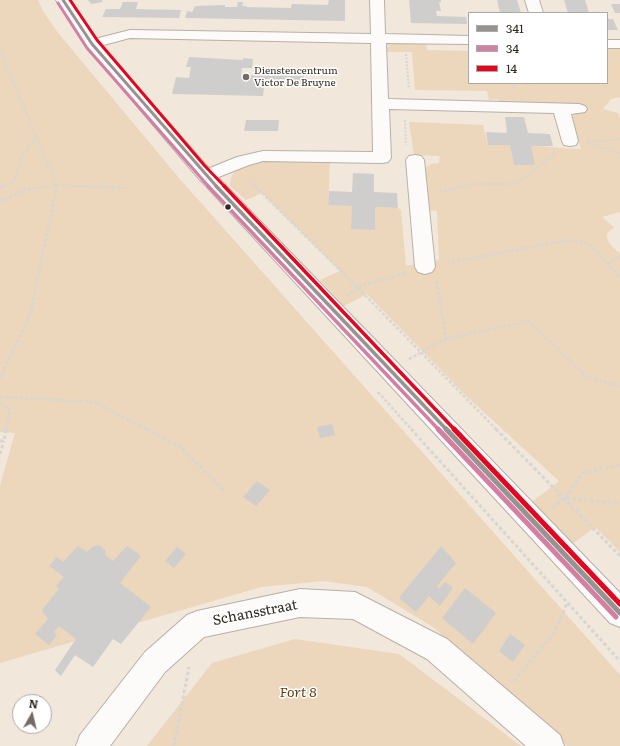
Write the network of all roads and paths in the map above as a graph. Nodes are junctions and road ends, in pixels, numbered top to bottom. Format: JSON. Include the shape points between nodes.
{"nodes":[{"id":1,"x":63,"y":0,"type":"edge"},
{"id":2,"x":377,"y":0,"type":"edge"},
{"id":3,"x":532,"y":0,"type":"edge"},
{"id":4,"x":536,"y":12,"type":"edge"},
{"id":5,"x":378,"y":38,"type":"junction"},
{"id":6,"x":468,"y":40,"type":"edge"},
{"id":7,"x":92,"y":44,"type":"junction"},
{"id":8,"x":608,"y":44,"type":"edge"},
{"id":9,"x":620,"y":44,"type":"edge"},
{"id":10,"x":0,"y":51,"type":"edge"},
{"id":11,"x":380,"y":104,"type":"junction"},
{"id":12,"x":562,"y":108,"type":"junction"},
{"id":13,"x":579,"y":109,"type":"dead end"},
{"id":14,"x":37,"y":136,"type":"junction"},
{"id":15,"x":620,"y":139,"type":"edge"},
{"id":16,"x":570,"y":142,"type":"joint"},
{"id":17,"x":620,"y":153,"type":"edge"},
{"id":18,"x":382,"y":158,"type":"junction"},
{"id":19,"x":233,"y":165,"type":"junction"},
{"id":20,"x":206,"y":176,"type":"junction"},
{"id":21,"x":57,"y":185,"type":"junction"},
{"id":22,"x":0,"y":188,"type":"edge"},
{"id":23,"x":124,"y":188,"type":"dead end"},
{"id":24,"x":418,"y":197,"type":"junction"},
{"id":25,"x":0,"y":200,"type":"edge"},
{"id":26,"x":620,"y":255,"type":"edge"},
{"id":27,"x":608,"y":265,"type":"junction"},
{"id":28,"x":424,"y":267,"type":"junction"},
{"id":29,"x":620,"y":278,"type":"edge"},
{"id":30,"x":358,"y":288,"type":"junction"},
{"id":31,"x":328,"y":305,"type":"junction"},
{"id":32,"x":446,"y":339,"type":"junction"},
{"id":33,"x":421,"y":352,"type":"junction"},
{"id":34,"x":390,"y":370,"type":"junction"},
{"id":35,"x":0,"y":378,"type":"edge"},
{"id":36,"x":620,"y":386,"type":"edge"},
{"id":37,"x":0,"y":397,"type":"edge"},
{"id":38,"x":0,"y":403,"type":"edge"},
{"id":39,"x":0,"y":441,"type":"edge"},
{"id":40,"x":4,"y":441,"type":"junction"},
{"id":41,"x":0,"y":454,"type":"edge"},
{"id":42,"x":620,"y":465,"type":"edge"},
{"id":43,"x":225,"y":491,"type":"dead end"},
{"id":44,"x":564,"y":498,"type":"junction"},
{"id":45,"x":620,"y":503,"type":"edge"},
{"id":46,"x":533,"y":522,"type":"junction"},
{"id":47,"x":620,"y":556,"type":"edge"},
{"id":48,"x":568,"y":603,"type":"dead end"},
{"id":49,"x":620,"y":613,"type":"edge"},
{"id":50,"x":190,"y":663,"type":"dead end"},
{"id":51,"x":499,"y":702,"type":"junction"},
{"id":52,"x":91,"y":746,"type":"edge"},
{"id":53,"x":174,"y":746,"type":"edge"},
{"id":54,"x":549,"y":746,"type":"edge"}],
"edges":[{"from":1,"to":7,"type":"street"},
{"from":2,"to":5,"type":"street"},
{"from":3,"to":4,"type":"street"},
{"from":5,"to":6,"type":"street"},
{"from":5,"to":7,"type":"street","via":[[130,34]]},
{"from":5,"to":11,"type":"street"},
{"from":7,"to":20,"type":"street"},
{"from":8,"to":9,"type":"street"},
{"from":10,"to":14,"type":"path"},
{"from":11,"to":12,"type":"street"},
{"from":11,"to":18,"type":"street"},
{"from":12,"to":13,"type":"street"},
{"from":12,"to":16,"type":"street"},
{"from":14,"to":21,"type":"path"},
{"from":14,"to":22,"type":"path","via":[[21,158],[14,182]]},
{"from":15,"to":17,"type":"path","via":[[582,141]]},
{"from":16,"to":24,"type":"path","via":[[516,184],[473,184]]},
{"from":18,"to":19,"type":"street","via":[[274,155],[252,158]]},
{"from":18,"to":24,"type":"street","via":[[423,160]]},
{"from":19,"to":20,"type":"street"},
{"from":19,"to":30,"type":"path"},
{"from":20,"to":31,"type":"street"},
{"from":21,"to":23,"type":"path"},
{"from":21,"to":25,"type":"path","via":[[26,189]]},
{"from":21,"to":35,"type":"path","via":[[30,315]]},
{"from":24,"to":28,"type":"street"},
{"from":26,"to":27,"type":"path"},
{"from":27,"to":28,"type":"path","via":[[591,246],[569,240]]},
{"from":27,"to":29,"type":"path"},
{"from":28,"to":30,"type":"path"},
{"from":28,"to":32,"type":"path","via":[[435,269]]},
{"from":30,"to":31,"type":"path"},
{"from":30,"to":33,"type":"path"},
{"from":31,"to":34,"type":"street"},
{"from":32,"to":33,"type":"path"},
{"from":32,"to":36,"type":"path","via":[[528,321],[588,377]]},
{"from":33,"to":34,"type":"path"},
{"from":33,"to":44,"type":"path"},
{"from":34,"to":46,"type":"street"},
{"from":37,"to":43,"type":"path","via":[[94,402],[179,446]]},
{"from":38,"to":40,"type":"path","via":[[10,409]]},
{"from":39,"to":40,"type":"path"},
{"from":40,"to":41,"type":"path"},
{"from":42,"to":44,"type":"path","via":[[582,473]]},
{"from":44,"to":45,"type":"path"},
{"from":44,"to":46,"type":"path"},
{"from":44,"to":47,"type":"path"},
{"from":46,"to":49,"type":"street"},
{"from":48,"to":51,"type":"path","via":[[551,637],[521,671]]},
{"from":50,"to":53,"type":"path"},
{"from":51,"to":52,"type":"street","name":"Schansstraat","via":[[437,649],[355,606],[300,603],[197,625],[155,662]]},
{"from":51,"to":54,"type":"street","name":"Schansstraat"}]}
